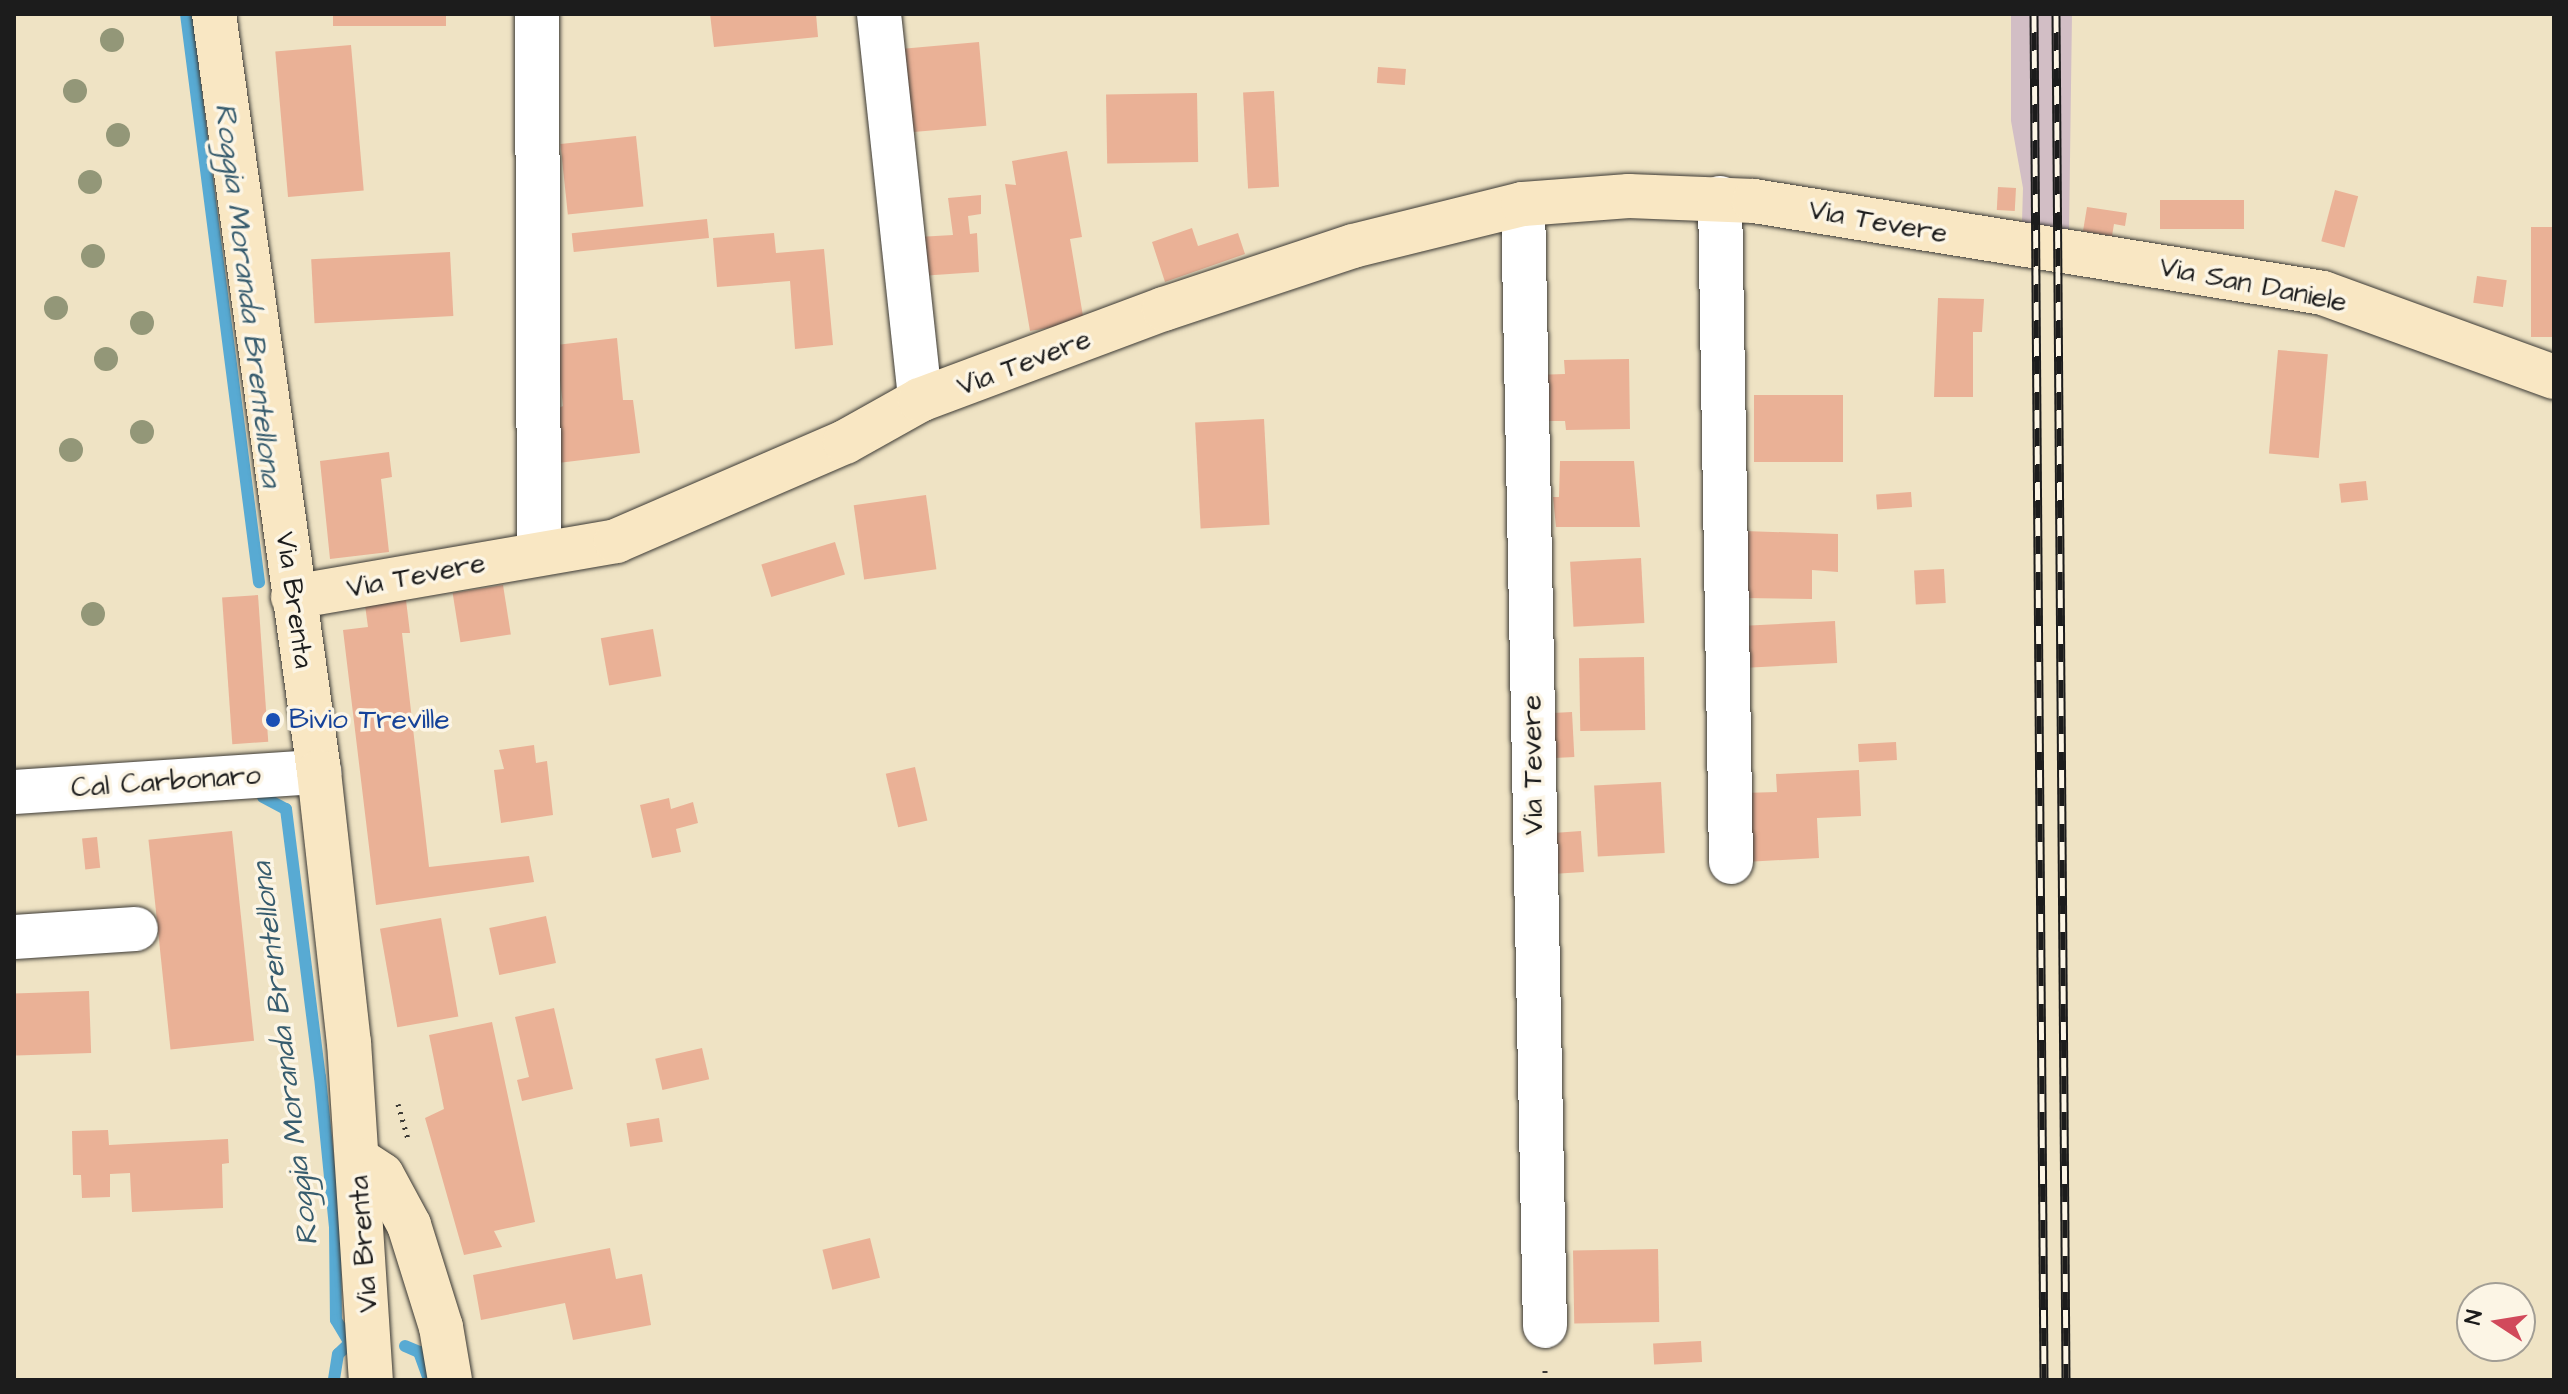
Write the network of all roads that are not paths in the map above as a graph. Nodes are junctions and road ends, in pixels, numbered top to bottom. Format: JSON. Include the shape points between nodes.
{"nodes":[{"id":1,"x":214,"y":14,"type":"edge"},
{"id":2,"x":537,"y":14,"type":"edge"},
{"id":3,"x":879,"y":14,"type":"edge"},
{"id":4,"x":1720,"y":198,"type":"junction"},
{"id":5,"x":1523,"y":204,"type":"junction"},
{"id":6,"x":2037,"y":248,"type":"joint"},
{"id":7,"x":2554,"y":377,"type":"edge"},
{"id":8,"x":920,"y":400,"type":"junction"},
{"id":9,"x":539,"y":553,"type":"junction"},
{"id":10,"x":293,"y":597,"type":"junction"},
{"id":11,"x":319,"y":772,"type":"junction"},
{"id":12,"x":14,"y":792,"type":"edge"},
{"id":13,"x":1731,"y":862,"type":"dead end"},
{"id":14,"x":136,"y":929,"type":"dead end"},
{"id":15,"x":14,"y":937,"type":"edge"},
{"id":16,"x":359,"y":1160,"type":"junction"},
{"id":17,"x":1545,"y":1326,"type":"dead end"},
{"id":18,"x":371,"y":1380,"type":"edge"},
{"id":19,"x":450,"y":1380,"type":"edge"}],
"edges":[{"from":1,"to":10,"type":"street","name":"Via Brenta"},
{"from":2,"to":9,"type":"street"},
{"from":3,"to":8,"type":"street"},
{"from":4,"to":5,"type":"street","name":"Via Tevere","via":[[1629,196]]},
{"from":4,"to":6,"type":"street","name":"Via Tevere"},
{"from":4,"to":13,"type":"street"},
{"from":5,"to":8,"type":"street","name":"Via Tevere","via":[[1261,274]]},
{"from":5,"to":17,"type":"street","name":"Via Tevere"},
{"from":6,"to":7,"type":"street","name":"Via San Daniele","via":[[2323,293]]},
{"from":8,"to":9,"type":"street","name":"Via Tevere","via":[[845,442],[719,500],[616,541]]},
{"from":9,"to":10,"type":"street","name":"Via Tevere"},
{"from":10,"to":11,"type":"street","name":"Via Brenta"},
{"from":11,"to":12,"type":"street","name":"Cal Carbonaro"},
{"from":11,"to":16,"type":"street","name":"Via Brenta"},
{"from":14,"to":15,"type":"street"},
{"from":16,"to":18,"type":"street","name":"Via Brenta"},
{"from":16,"to":19,"type":"street","via":[[382,1175],[409,1225],[441,1327]]}]}
